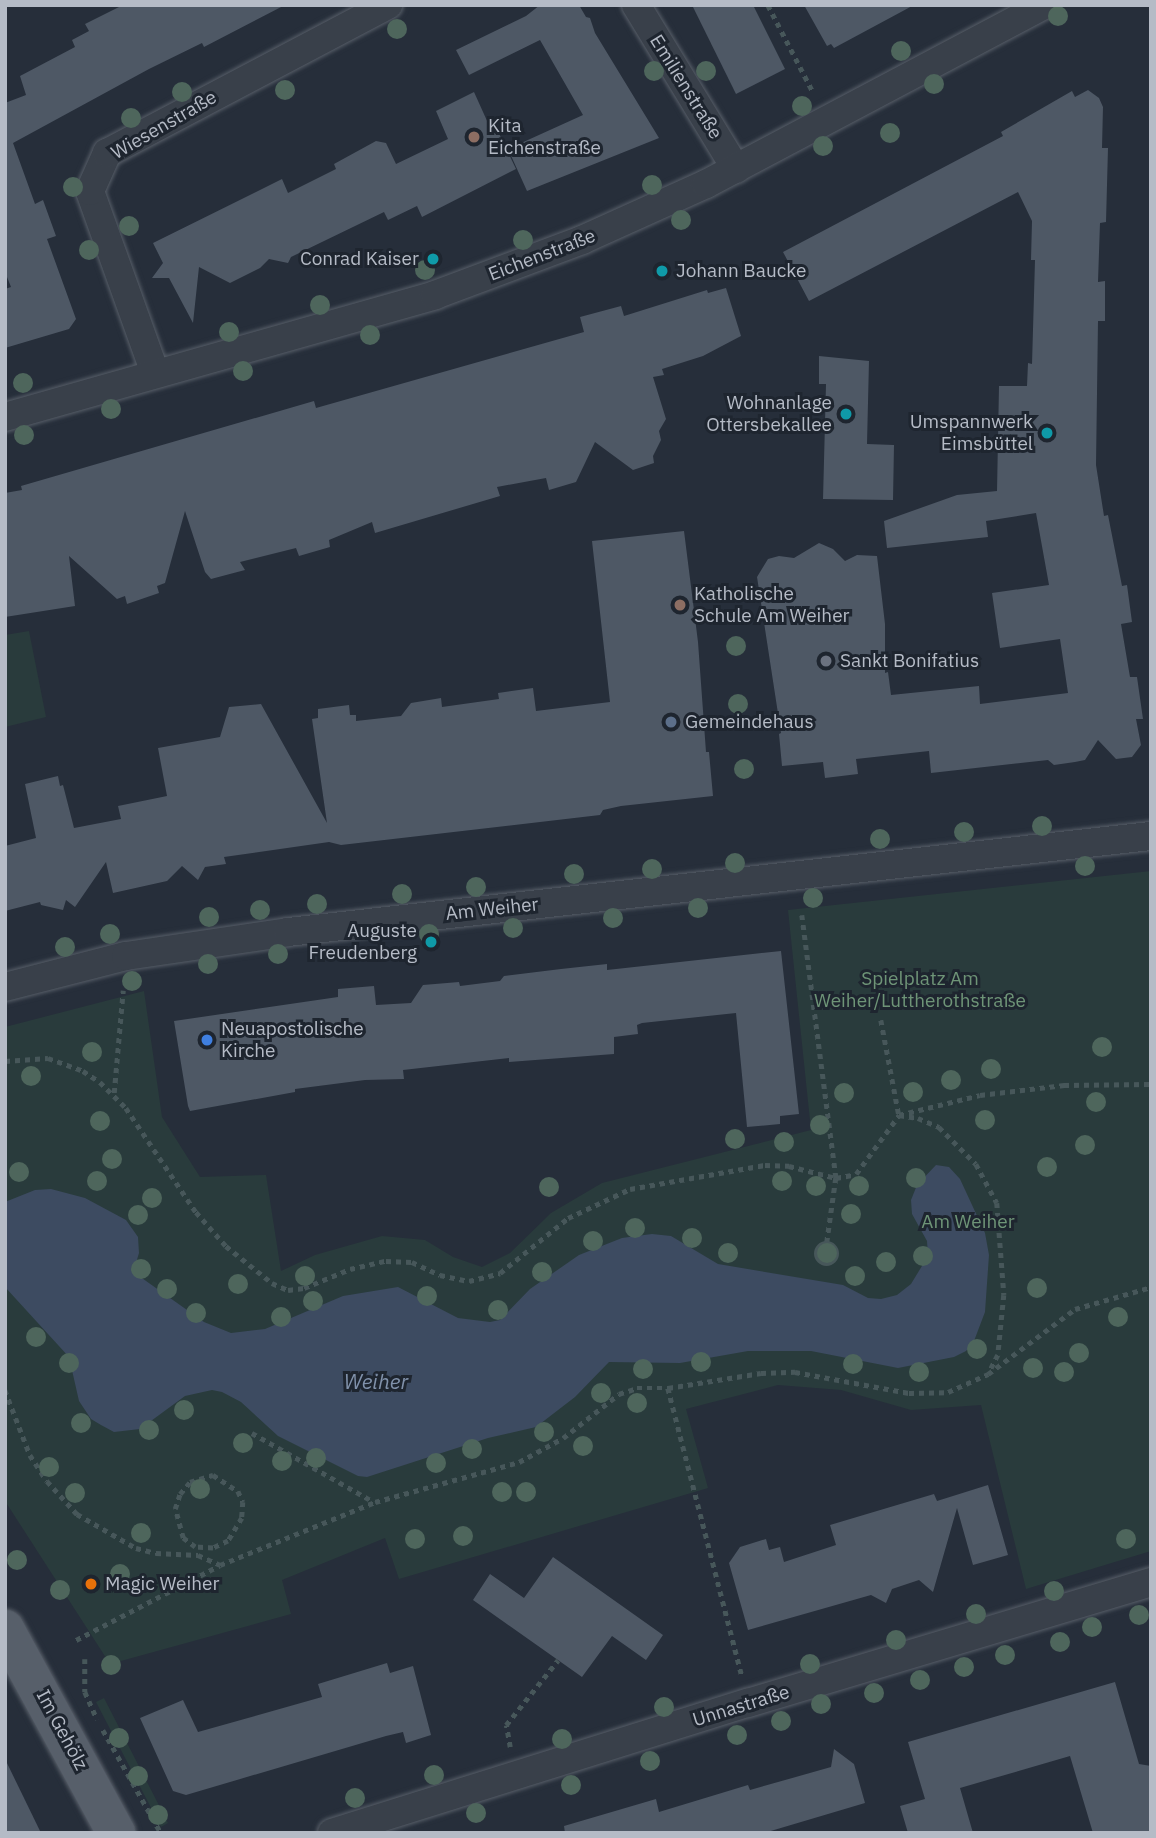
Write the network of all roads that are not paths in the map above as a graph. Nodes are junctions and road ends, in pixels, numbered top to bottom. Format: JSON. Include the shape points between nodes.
{"nodes":[{"id":1,"x":388,"y":5,"type":"edge"},
{"id":2,"x":636,"y":5,"type":"edge"},
{"id":3,"x":1044,"y":5,"type":"edge"},
{"id":4,"x":736,"y":169,"type":"junction"},
{"id":5,"x":155,"y":373,"type":"junction"},
{"id":6,"x":5,"y":417,"type":"edge"},
{"id":7,"x":1151,"y":836,"type":"edge"},
{"id":8,"x":5,"y":987,"type":"edge"},
{"id":9,"x":1151,"y":1583,"type":"edge"},
{"id":10,"x":5,"y":1629,"type":"edge"},
{"id":11,"x":116,"y":1833,"type":"edge"},
{"id":12,"x":332,"y":1833,"type":"edge"}],
"edges":[{"from":1,"to":5,"type":"street","name":"Wiesenstraße","via":[[107,153],[90,191]]},
{"from":2,"to":4,"type":"street","name":"Emilienstraße"},
{"from":3,"to":4,"type":"street","name":"Eichenstraße"},
{"from":4,"to":5,"type":"street","name":"Eichenstraße","via":[[582,240],[435,295]]},
{"from":5,"to":6,"type":"street","name":"Eichenstraße"},
{"from":7,"to":8,"type":"street","name":"Am Weiher","via":[[288,932],[126,956]]},
{"from":9,"to":12,"type":"street","name":"Unnastraße"},
{"from":10,"to":11,"type":"main road","name":"Im Gehölz"}]}
